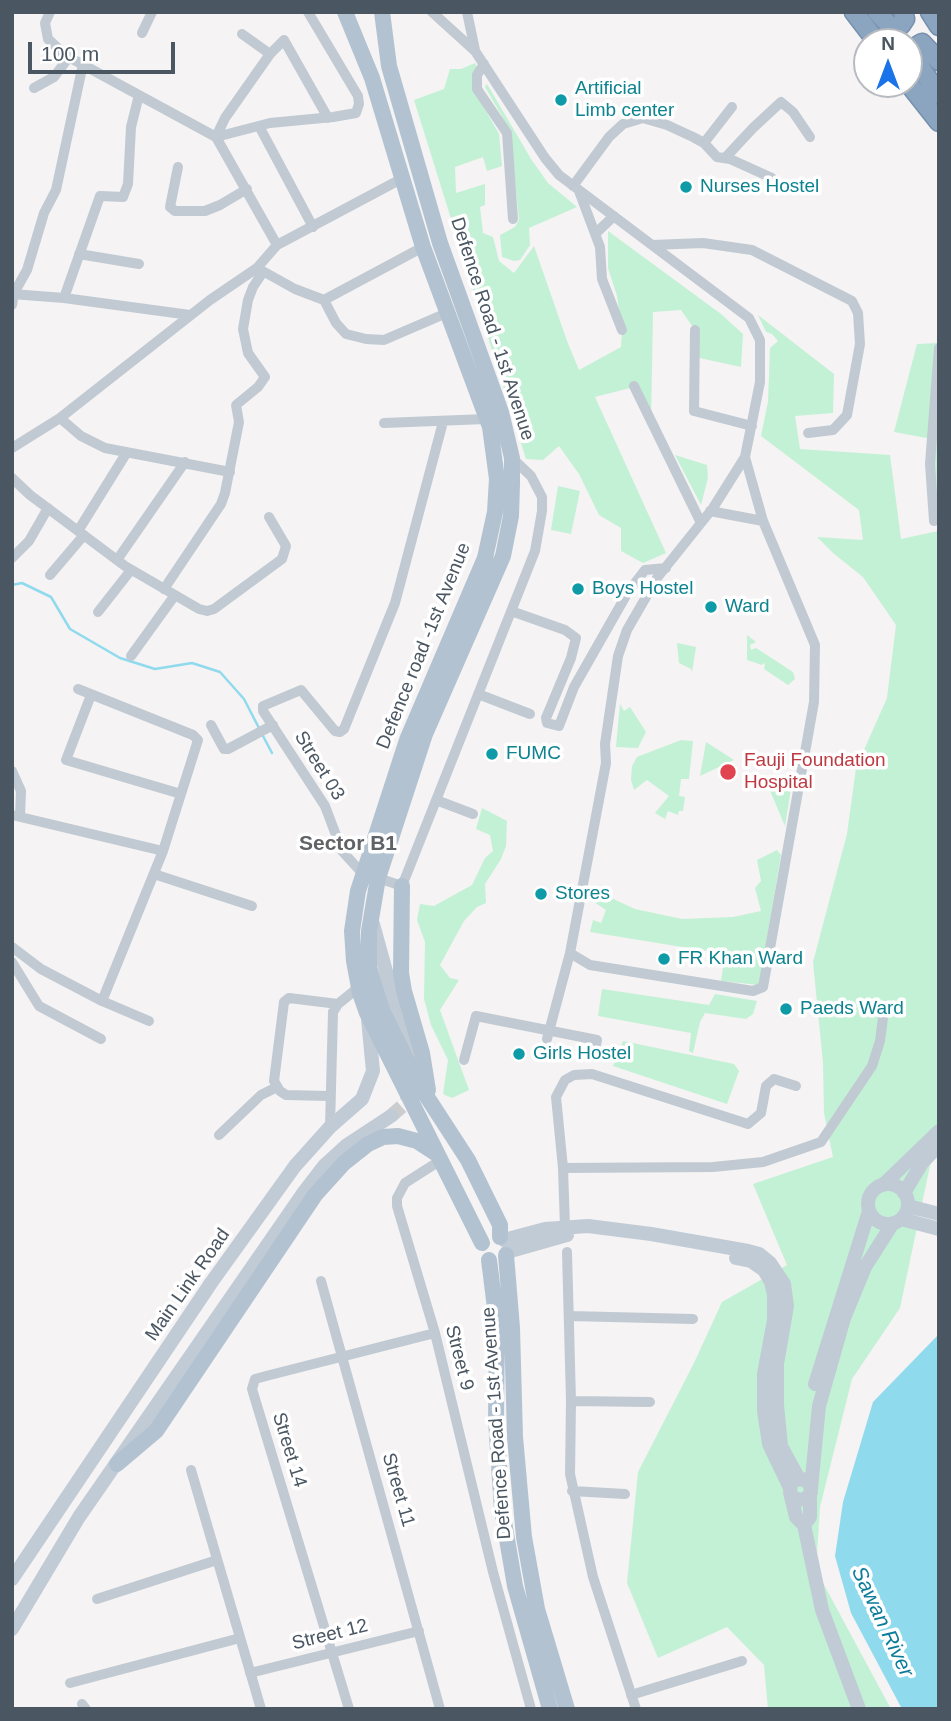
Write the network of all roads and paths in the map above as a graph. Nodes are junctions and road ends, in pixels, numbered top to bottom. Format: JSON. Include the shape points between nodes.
{"nodes":[{"id":1,"x":50,"y":12,"type":"edge"},
{"id":2,"x":152,"y":12,"type":"edge"},
{"id":3,"x":308,"y":12,"type":"edge"},
{"id":4,"x":345,"y":12,"type":"edge"},
{"id":5,"x":382,"y":12,"type":"edge"},
{"id":6,"x":432,"y":12,"type":"edge"},
{"id":7,"x":467,"y":12,"type":"edge"},
{"id":8,"x":854,"y":12,"type":"edge"},
{"id":9,"x":877,"y":12,"type":"edge"},
{"id":10,"x":903,"y":12,"type":"edge"},
{"id":11,"x":930,"y":12,"type":"edge"},
{"id":12,"x":939,"y":26,"type":"edge"},
{"id":13,"x":866,"y":28,"type":"edge"},
{"id":14,"x":142,"y":33,"type":"dead end"},
{"id":15,"x":242,"y":34,"type":"dead end"},
{"id":16,"x":475,"y":51,"type":"junction"},
{"id":17,"x":270,"y":54,"type":"junction"},
{"id":18,"x":69,"y":57,"type":"junction"},
{"id":19,"x":939,"y":61,"type":"edge"},
{"id":20,"x":83,"y":65,"type":"junction"},
{"id":21,"x":484,"y":65,"type":"junction"},
{"id":22,"x":34,"y":88,"type":"dead end"},
{"id":23,"x":139,"y":95,"type":"junction"},
{"id":24,"x":939,"y":95,"type":"edge"},
{"id":25,"x":920,"y":98,"type":"edge"},
{"id":26,"x":732,"y":107,"type":"dead end"},
{"id":27,"x":328,"y":118,"type":"junction"},
{"id":28,"x":939,"y":122,"type":"edge"},
{"id":29,"x":259,"y":126,"type":"junction"},
{"id":30,"x":216,"y":137,"type":"junction"},
{"id":31,"x":810,"y":137,"type":"dead end"},
{"id":32,"x":704,"y":143,"type":"junction"},
{"id":33,"x":725,"y":158,"type":"junction"},
{"id":34,"x":178,"y":167,"type":"dead end"},
{"id":35,"x":403,"y":178,"type":"junction"},
{"id":36,"x":772,"y":178,"type":"dead end"},
{"id":37,"x":576,"y":188,"type":"junction"},
{"id":38,"x":247,"y":189,"type":"junction"},
{"id":39,"x":614,"y":216,"type":"junction"},
{"id":40,"x":513,"y":219,"type":"dead end"},
{"id":41,"x":313,"y":227,"type":"junction"},
{"id":42,"x":596,"y":233,"type":"junction"},
{"id":43,"x":277,"y":245,"type":"junction"},
{"id":44,"x":652,"y":245,"type":"junction"},
{"id":45,"x":423,"y":247,"type":"junction"},
{"id":46,"x":79,"y":254,"type":"junction"},
{"id":47,"x":139,"y":264,"type":"dead end"},
{"id":48,"x":260,"y":270,"type":"junction"},
{"id":49,"x":13,"y":293,"type":"edge"},
{"id":50,"x":64,"y":298,"type":"junction"},
{"id":51,"x":324,"y":300,"type":"junction"},
{"id":52,"x":12,"y":305,"type":"edge"},
{"id":53,"x":463,"y":307,"type":"junction"},
{"id":54,"x":447,"y":313,"type":"junction"},
{"id":55,"x":190,"y":316,"type":"junction"},
{"id":56,"x":622,"y":330,"type":"dead end"},
{"id":57,"x":695,"y":330,"type":"dead end"},
{"id":58,"x":939,"y":348,"type":"edge"},
{"id":59,"x":634,"y":386,"type":"dead end"},
{"id":60,"x":60,"y":418,"type":"junction"},
{"id":61,"x":486,"y":419,"type":"junction"},
{"id":62,"x":443,"y":422,"type":"junction"},
{"id":63,"x":384,"y":423,"type":"dead end"},
{"id":64,"x":752,"y":426,"type":"junction"},
{"id":65,"x":808,"y":433,"type":"dead end"},
{"id":66,"x":12,"y":448,"type":"edge"},
{"id":67,"x":127,"y":452,"type":"junction"},
{"id":68,"x":745,"y":457,"type":"junction"},
{"id":69,"x":512,"y":458,"type":"junction"},
{"id":70,"x":184,"y":462,"type":"junction"},
{"id":71,"x":230,"y":472,"type":"junction"},
{"id":72,"x":12,"y":478,"type":"edge"},
{"id":73,"x":48,"y":509,"type":"junction"},
{"id":74,"x":710,"y":511,"type":"junction"},
{"id":75,"x":269,"y":517,"type":"dead end"},
{"id":76,"x":763,"y":521,"type":"junction"},
{"id":77,"x":934,"y":521,"type":"dead end"},
{"id":78,"x":701,"y":523,"type":"junction"},
{"id":79,"x":81,"y":533,"type":"junction"},
{"id":80,"x":12,"y":558,"type":"edge"},
{"id":81,"x":117,"y":560,"type":"junction"},
{"id":82,"x":666,"y":568,"type":"junction"},
{"id":83,"x":131,"y":570,"type":"junction"},
{"id":84,"x":50,"y":575,"type":"dead end"},
{"id":85,"x":164,"y":589,"type":"junction"},
{"id":86,"x":175,"y":595,"type":"junction"},
{"id":87,"x":511,"y":611,"type":"junction"},
{"id":88,"x":99,"y":612,"type":"dead end"},
{"id":89,"x":131,"y":656,"type":"dead end"},
{"id":90,"x":78,"y":689,"type":"dead end"},
{"id":91,"x":478,"y":694,"type":"junction"},
{"id":92,"x":91,"y":695,"type":"junction"},
{"id":93,"x":530,"y":714,"type":"dead end"},
{"id":94,"x":211,"y":725,"type":"dead end"},
{"id":95,"x":265,"y":730,"type":"junction"},
{"id":96,"x":12,"y":771,"type":"edge"},
{"id":97,"x":181,"y":794,"type":"junction"},
{"id":98,"x":436,"y":800,"type":"junction"},
{"id":99,"x":473,"y":814,"type":"dead end"},
{"id":100,"x":16,"y":816,"type":"edge"},
{"id":101,"x":163,"y":851,"type":"junction"},
{"id":102,"x":154,"y":874,"type":"junction"},
{"id":103,"x":371,"y":876,"type":"junction"},
{"id":104,"x":402,"y":886,"type":"junction"},
{"id":105,"x":252,"y":906,"type":"dead end"},
{"id":106,"x":371,"y":916,"type":"junction"},
{"id":107,"x":12,"y":947,"type":"edge"},
{"id":108,"x":569,"y":953,"type":"junction"},
{"id":109,"x":12,"y":962,"type":"edge"},
{"id":110,"x":359,"y":987,"type":"junction"},
{"id":111,"x":102,"y":1001,"type":"junction"},
{"id":112,"x":338,"y":1004,"type":"junction"},
{"id":113,"x":884,"y":1010,"type":"dead end"},
{"id":114,"x":367,"y":1013,"type":"junction"},
{"id":115,"x":149,"y":1021,"type":"dead end"},
{"id":116,"x":548,"y":1034,"type":"junction"},
{"id":117,"x":102,"y":1039,"type":"dead end"},
{"id":118,"x":411,"y":1044,"type":"tunnel mouth"},
{"id":119,"x":593,"y":1057,"type":"dead end"},
{"id":120,"x":464,"y":1060,"type":"dead end"},
{"id":121,"x":796,"y":1086,"type":"dead end"},
{"id":122,"x":277,"y":1087,"type":"junction"},
{"id":123,"x":329,"y":1096,"type":"junction"},
{"id":124,"x":430,"y":1102,"type":"junction"},
{"id":125,"x":391,"y":1116,"type":"tunnel mouth"},
{"id":126,"x":330,"y":1127,"type":"junction"},
{"id":127,"x":939,"y":1131,"type":"edge"},
{"id":128,"x":219,"y":1135,"type":"dead end"},
{"id":129,"x":939,"y":1144,"type":"edge"},
{"id":130,"x":440,"y":1157,"type":"junction"},
{"id":131,"x":563,"y":1168,"type":"junction"},
{"id":132,"x":883,"y":1185,"type":"junction"},
{"id":133,"x":901,"y":1210,"type":"junction"},
{"id":134,"x":869,"y":1211,"type":"junction"},
{"id":135,"x":936,"y":1221,"type":"edge"},
{"id":136,"x":565,"y":1227,"type":"junction"},
{"id":137,"x":482,"y":1243,"type":"junction"},
{"id":138,"x":504,"y":1246,"type":"junction"},
{"id":139,"x":566,"y":1252,"type":"dead end"},
{"id":140,"x":489,"y":1261,"type":"junction"},
{"id":141,"x":321,"y":1281,"type":"dead end"},
{"id":142,"x":569,"y":1316,"type":"junction"},
{"id":143,"x":693,"y":1319,"type":"dead end"},
{"id":144,"x":435,"y":1333,"type":"junction"},
{"id":145,"x":342,"y":1358,"type":"junction"},
{"id":146,"x":571,"y":1401,"type":"junction"},
{"id":147,"x":650,"y":1402,"type":"dead end"},
{"id":148,"x":117,"y":1464,"type":"junction"},
{"id":149,"x":191,"y":1470,"type":"dead end"},
{"id":150,"x":801,"y":1487,"type":"junction"},
{"id":151,"x":572,"y":1491,"type":"junction"},
{"id":152,"x":625,"y":1494,"type":"dead end"},
{"id":153,"x":217,"y":1560,"type":"junction"},
{"id":154,"x":12,"y":1579,"type":"edge"},
{"id":155,"x":97,"y":1599,"type":"dead end"},
{"id":156,"x":12,"y":1629,"type":"edge"},
{"id":157,"x":419,"y":1631,"type":"junction"},
{"id":158,"x":240,"y":1638,"type":"junction"},
{"id":159,"x":333,"y":1653,"type":"junction"},
{"id":160,"x":742,"y":1661,"type":"dead end"},
{"id":161,"x":250,"y":1673,"type":"junction"},
{"id":162,"x":70,"y":1683,"type":"dead end"},
{"id":163,"x":631,"y":1695,"type":"junction"},
{"id":164,"x":258,"y":1708,"type":"edge"},
{"id":165,"x":349,"y":1709,"type":"edge"},
{"id":166,"x":440,"y":1709,"type":"edge"},
{"id":167,"x":531,"y":1709,"type":"edge"},
{"id":168,"x":550,"y":1709,"type":"edge"},
{"id":169,"x":567,"y":1709,"type":"edge"},
{"id":170,"x":636,"y":1709,"type":"edge"},
{"id":171,"x":859,"y":1709,"type":"edge"}],
"edges":[{"from":1,"to":18,"type":"street","via":[[45,23],[48,39]]},
{"from":2,"to":14,"type":"street"},
{"from":3,"to":27,"type":"street","via":[[358,96],[356,113]]},
{"from":4,"to":35,"type":"main road","name":"Defence road -1st Avenue","via":[[372,78]]},
{"from":5,"to":53,"type":"main road","name":"Defence Road - 1st Avenue","via":[[389,66]]},
{"from":6,"to":16,"type":"street"},
{"from":7,"to":16,"type":"street"},
{"from":8,"to":13,"type":"highway"},
{"from":9,"to":10,"type":"highway","via":[[894,27],[905,19]]},
{"from":11,"to":12,"type":"highway"},
{"from":15,"to":17,"type":"street"},
{"from":16,"to":21,"type":"street"},
{"from":17,"to":27,"type":"street","via":[[284,40]]},
{"from":17,"to":30,"type":"street"},
{"from":18,"to":20,"type":"street"},
{"from":18,"to":22,"type":"street","via":[[54,77]]},
{"from":19,"to":24,"type":"highway","via":[[922,43],[912,49]]},
{"from":20,"to":23,"type":"street"},
{"from":20,"to":49,"type":"street","via":[[55,190],[27,270]]},
{"from":21,"to":37,"type":"street","via":[[545,158]]},
{"from":21,"to":40,"type":"street","via":[[477,75],[477,89],[507,133]]},
{"from":23,"to":30,"type":"street"},
{"from":23,"to":46,"type":"street","via":[[131,127],[128,184],[122,197],[100,196]]},
{"from":25,"to":28,"type":"highway"},
{"from":26,"to":32,"type":"street"},
{"from":27,"to":29,"type":"street"},
{"from":29,"to":30,"type":"street"},
{"from":29,"to":41,"type":"street"},
{"from":30,"to":38,"type":"street"},
{"from":31,"to":33,"type":"street","via":[[781,102]]},
{"from":32,"to":33,"type":"street","via":[[717,157]]},
{"from":32,"to":37,"type":"street","via":[[643,118],[623,124],[609,136]]},
{"from":33,"to":36,"type":"street"},
{"from":34,"to":38,"type":"street","via":[[170,208],[175,211],[205,211]]},
{"from":35,"to":41,"type":"street"},
{"from":35,"to":45,"type":"main road","name":"Defence road -1st Avenue"},
{"from":37,"to":39,"type":"street"},
{"from":37,"to":42,"type":"street"},
{"from":38,"to":43,"type":"street"},
{"from":39,"to":42,"type":"street"},
{"from":39,"to":44,"type":"street"},
{"from":41,"to":43,"type":"street"},
{"from":42,"to":56,"type":"street","via":[[602,279]]},
{"from":43,"to":48,"type":"street"},
{"from":44,"to":64,"type":"street","via":[[749,318],[760,340],[760,382]]},
{"from":44,"to":65,"type":"street","via":[[703,243],[752,250],[852,301],[858,313],[860,344],[847,415],[833,430]]},
{"from":45,"to":51,"type":"street"},
{"from":45,"to":54,"type":"main road","name":"Defence road -1st Avenue"},
{"from":46,"to":47,"type":"street"},
{"from":46,"to":50,"type":"street"},
{"from":48,"to":51,"type":"street"},
{"from":48,"to":55,"type":"street"},
{"from":48,"to":71,"type":"street","via":[[243,329],[248,353],[265,377],[236,405],[239,422]]},
{"from":49,"to":50,"type":"street"},
{"from":49,"to":52,"type":"street"},
{"from":50,"to":55,"type":"street"},
{"from":51,"to":54,"type":"street","via":[[346,334],[384,340]]},
{"from":53,"to":54,"type":"street"},
{"from":53,"to":69,"type":"main road","name":"Defence Road - 1st Avenue","via":[[501,412]]},
{"from":54,"to":61,"type":"main road","name":"Defence road -1st Avenue"},
{"from":55,"to":60,"type":"street"},
{"from":57,"to":64,"type":"street","via":[[694,411]]},
{"from":58,"to":77,"type":"street","via":[[930,464]]},
{"from":59,"to":78,"type":"street"},
{"from":60,"to":66,"type":"street"},
{"from":60,"to":67,"type":"street","via":[[95,444]]},
{"from":61,"to":62,"type":"street"},
{"from":61,"to":103,"type":"main road","name":"Defence road -1st Avenue","via":[[497,479],[485,558],[407,740]]},
{"from":62,"to":63,"type":"street"},
{"from":62,"to":95,"type":"street","name":"Street 03","via":[[395,603],[344,729],[335,731],[301,690],[265,704]]},
{"from":64,"to":68,"type":"street"},
{"from":67,"to":70,"type":"street"},
{"from":67,"to":79,"type":"street"},
{"from":68,"to":74,"type":"street"},
{"from":68,"to":76,"type":"street"},
{"from":69,"to":87,"type":"street","via":[[531,477],[542,497],[542,511],[535,551]]},
{"from":69,"to":103,"type":"main road","name":"Defence Road - 1st Avenue","via":[[511,516],[503,556],[425,734]]},
{"from":70,"to":71,"type":"street"},
{"from":70,"to":81,"type":"street"},
{"from":71,"to":85,"type":"street","via":[[221,504]]},
{"from":72,"to":73,"type":"street"},
{"from":73,"to":79,"type":"street"},
{"from":73,"to":80,"type":"street","via":[[29,541]]},
{"from":74,"to":76,"type":"street"},
{"from":74,"to":78,"type":"street"},
{"from":75,"to":86,"type":"street","via":[[286,546],[282,559],[214,609],[199,609]]},
{"from":76,"to":108,"type":"street","via":[[815,645],[814,702],[763,987],[753,991],[590,965]]},
{"from":78,"to":82,"type":"street"},
{"from":79,"to":81,"type":"street"},
{"from":79,"to":84,"type":"street"},
{"from":81,"to":83,"type":"street"},
{"from":82,"to":87,"type":"street","via":[[645,570],[628,592],[574,687],[562,724],[556,727],[546,718],[576,638]]},
{"from":82,"to":108,"type":"street","via":[[639,607],[618,656],[606,763]]},
{"from":83,"to":85,"type":"street"},
{"from":83,"to":88,"type":"street"},
{"from":85,"to":86,"type":"street"},
{"from":86,"to":89,"type":"street"},
{"from":87,"to":91,"type":"street"},
{"from":90,"to":92,"type":"street"},
{"from":91,"to":93,"type":"street"},
{"from":91,"to":98,"type":"street"},
{"from":92,"to":97,"type":"street","via":[[198,740]]},
{"from":92,"to":97,"type":"street","via":[[66,760]]},
{"from":94,"to":95,"type":"street","via":[[224,749]]},
{"from":95,"to":103,"type":"street","name":"Street 03","via":[[325,806],[342,851]]},
{"from":96,"to":100,"type":"street","via":[[21,790]]},
{"from":97,"to":101,"type":"street"},
{"from":98,"to":99,"type":"street"},
{"from":98,"to":104,"type":"street"},
{"from":100,"to":101,"type":"street"},
{"from":101,"to":102,"type":"street"},
{"from":102,"to":105,"type":"street"},
{"from":102,"to":111,"type":"street"},
{"from":103,"to":104,"type":"street"},
{"from":103,"to":106,"type":"main road","name":"Defence Road - 1st Avenue"},
{"from":103,"to":110,"type":"main road","name":"Defence road -1st Avenue","via":[[358,891],[352,931]]},
{"from":104,"to":124,"type":"main road","via":[[401,973]]},
{"from":106,"to":118,"type":"main road"},
{"from":106,"to":124,"type":"main road","name":"Defence Road - 1st Avenue","via":[[369,967],[374,991]]},
{"from":107,"to":111,"type":"street","via":[[41,969]]},
{"from":108,"to":116,"type":"street"},
{"from":109,"to":117,"type":"street","via":[[39,1006]]},
{"from":110,"to":112,"type":"street"},
{"from":110,"to":114,"type":"main road","name":"Defence road -1st Avenue"},
{"from":111,"to":115,"type":"street"},
{"from":112,"to":122,"type":"street","via":[[289,998],[284,1002]]},
{"from":112,"to":123,"type":"street","via":[[333,1012]]},
{"from":113,"to":131,"type":"street","via":[[872,1066],[821,1142],[763,1162],[725,1166]]},
{"from":114,"to":126,"type":"main road","name":"Main Link Road","via":[[373,1071],[362,1099]]},
{"from":114,"to":130,"type":"main road","name":"Defence road -1st Avenue"},
{"from":116,"to":119,"type":"street","via":[[597,1040]]},
{"from":116,"to":120,"type":"street","via":[[477,1016]]},
{"from":121,"to":131,"type":"street","via":[[774,1079],[766,1086],[761,1113],[748,1124],[592,1074],[574,1075],[565,1080],[556,1097]]},
{"from":122,"to":123,"type":"street","via":[[286,1095]]},
{"from":122,"to":128,"type":"street","via":[[261,1095]]},
{"from":123,"to":126,"type":"street"},
{"from":124,"to":138,"type":"main road","name":"Defence Road - 1st Avenue","via":[[468,1160],[500,1224]]},
{"from":125,"to":148,"type":"main road","via":[[324,1166]]},
{"from":126,"to":154,"type":"main road","name":"Main Link Road","via":[[295,1166],[211,1283]]},
{"from":127,"to":132,"type":"main road"},
{"from":129,"to":133,"type":"main road","via":[[922,1163]]},
{"from":130,"to":137,"type":"main road","name":"Defence road -1st Avenue"},
{"from":130,"to":144,"type":"street","name":"Street 9","via":[[405,1183],[397,1198]]},
{"from":130,"to":148,"type":"main road","via":[[417,1141],[398,1136],[368,1144],[344,1163],[316,1195],[156,1431]]},
{"from":131,"to":136,"type":"street"},
{"from":132,"to":133,"type":"main road","via":[[892,1185]]},
{"from":132,"to":134,"type":"main road","via":[[869,1197]]},
{"from":133,"to":134,"type":"main road","via":[[879,1222]]},
{"from":133,"to":135,"type":"main road"},
{"from":133,"to":150,"type":"main road","via":[[865,1267],[844,1318]]},
{"from":134,"to":150,"type":"main road","via":[[815,1384]]},
{"from":136,"to":138,"type":"main road","via":[[531,1231]]},
{"from":136,"to":150,"type":"main road","via":[[652,1234],[748,1251],[770,1263],[784,1284],[788,1306],[777,1364],[781,1446]]},
{"from":137,"to":138,"type":"main road","via":[[488,1237]]},
{"from":137,"to":140,"type":"main road","name":"Defence road -1st Avenue","via":[[482,1253]]},
{"from":138,"to":140,"type":"main road","via":[[499,1261]]},
{"from":138,"to":150,"type":"main road","via":[[561,1235],[593,1235],[719,1254],[751,1261],[764,1270],[775,1306],[764,1374],[765,1426],[769,1444]]},
{"from":138,"to":169,"type":"main road","name":"Defence Road - 1st Avenue","via":[[524,1537],[537,1609]]},
{"from":139,"to":142,"type":"street"},
{"from":140,"to":168,"type":"main road","name":"Defence road -1st Avenue","via":[[497,1324],[496,1420],[502,1510],[516,1586]]},
{"from":141,"to":145,"type":"street","name":"Street 11"},
{"from":142,"to":143,"type":"street"},
{"from":142,"to":146,"type":"street"},
{"from":144,"to":145,"type":"street","name":"Street 14"},
{"from":144,"to":167,"type":"street","name":"Street 9"},
{"from":145,"to":157,"type":"street","name":"Street 11"},
{"from":145,"to":159,"type":"street","name":"Street 14","via":[[255,1379],[252,1389]]},
{"from":146,"to":147,"type":"street"},
{"from":146,"to":151,"type":"street"},
{"from":148,"to":156,"type":"main road","via":[[79,1517]]},
{"from":149,"to":153,"type":"street"},
{"from":150,"to":171,"type":"main road","via":[[796,1517],[804,1525],[822,1610]]},
{"from":151,"to":152,"type":"street"},
{"from":151,"to":163,"type":"street","via":[[593,1577]]},
{"from":153,"to":155,"type":"street"},
{"from":153,"to":158,"type":"street"},
{"from":157,"to":159,"type":"street","name":"Street 12"},
{"from":157,"to":166,"type":"street","name":"Street 11"},
{"from":158,"to":161,"type":"street"},
{"from":158,"to":162,"type":"street"},
{"from":159,"to":161,"type":"street","name":"Street 12"},
{"from":159,"to":165,"type":"street","name":"Street 14"},
{"from":160,"to":163,"type":"street"},
{"from":161,"to":164,"type":"street"},
{"from":163,"to":170,"type":"street"}]}
